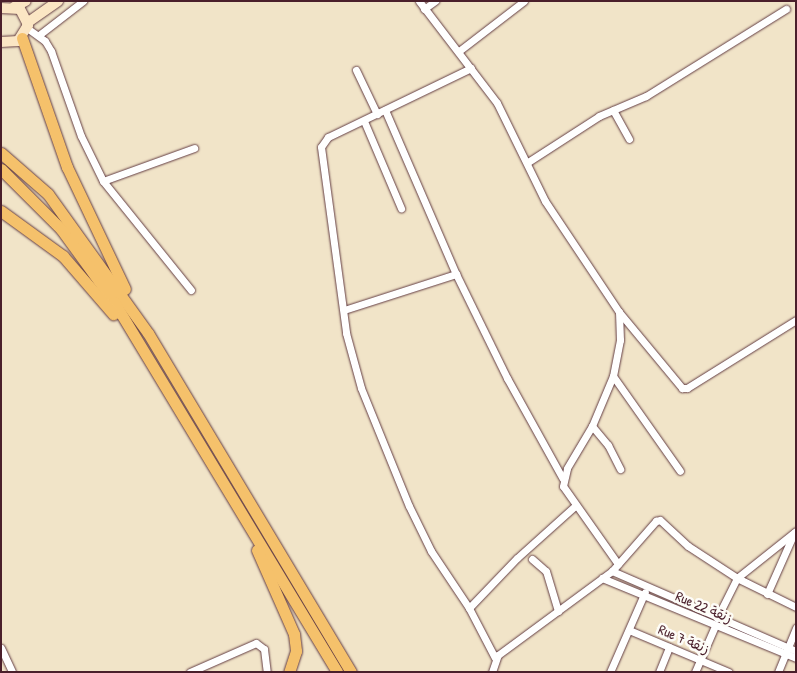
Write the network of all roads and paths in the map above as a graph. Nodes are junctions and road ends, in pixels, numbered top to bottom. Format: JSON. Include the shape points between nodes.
{"nodes":[{"id":1,"x":26,"y":1,"type":"edge"},
{"id":2,"x":58,"y":1,"type":"edge"},
{"id":3,"x":83,"y":1,"type":"edge"},
{"id":4,"x":418,"y":1,"type":"edge"},
{"id":5,"x":435,"y":1,"type":"edge"},
{"id":6,"x":524,"y":1,"type":"edge"},
{"id":7,"x":14,"y":7,"type":"junction"},
{"id":8,"x":1,"y":8,"type":"edge"},
{"id":9,"x":424,"y":10,"type":"junction"},
{"id":10,"x":786,"y":10,"type":"dead end"},
{"id":11,"x":26,"y":30,"type":"junction"},
{"id":12,"x":39,"y":35,"type":"junction"},
{"id":13,"x":2,"y":43,"type":"edge"},
{"id":14,"x":459,"y":51,"type":"junction"},
{"id":15,"x":471,"y":68,"type":"junction"},
{"id":16,"x":356,"y":70,"type":"dead end"},
{"id":17,"x":385,"y":110,"type":"junction"},
{"id":18,"x":614,"y":110,"type":"junction"},
{"id":19,"x":377,"y":114,"type":"junction"},
{"id":20,"x":364,"y":121,"type":"junction"},
{"id":21,"x":629,"y":139,"type":"dead end"},
{"id":22,"x":194,"y":148,"type":"dead end"},
{"id":23,"x":1,"y":153,"type":"edge"},
{"id":24,"x":528,"y":162,"type":"junction"},
{"id":25,"x":1,"y":169,"type":"edge"},
{"id":26,"x":103,"y":181,"type":"junction"},
{"id":27,"x":401,"y":208,"type":"dead end"},
{"id":28,"x":1,"y":211,"type":"edge"},
{"id":29,"x":456,"y":274,"type":"junction"},
{"id":30,"x":191,"y":290,"type":"dead end"},
{"id":31,"x":344,"y":310,"type":"junction"},
{"id":32,"x":619,"y":312,"type":"junction"},
{"id":33,"x":796,"y":320,"type":"edge"},
{"id":34,"x":148,"y":333,"type":"junction"},
{"id":35,"x":149,"y":363,"type":"junction"},
{"id":36,"x":613,"y":376,"type":"junction"},
{"id":37,"x":592,"y":426,"type":"junction"},
{"id":38,"x":620,"y":469,"type":"dead end"},
{"id":39,"x":680,"y":471,"type":"dead end"},
{"id":40,"x":563,"y":479,"type":"junction"},
{"id":41,"x":575,"y":506,"type":"junction"},
{"id":42,"x":244,"y":515,"type":"junction"},
{"id":43,"x":795,"y":531,"type":"edge"},
{"id":44,"x":532,"y":559,"type":"dead end"},
{"id":45,"x":618,"y":564,"type":"junction"},
{"id":46,"x":612,"y":571,"type":"junction"},
{"id":47,"x":602,"y":578,"type":"junction"},
{"id":48,"x":737,"y":578,"type":"junction"},
{"id":49,"x":648,"y":588,"type":"junction"},
{"id":50,"x":767,"y":594,"type":"junction"},
{"id":51,"x":644,"y":595,"type":"junction"},
{"id":52,"x":796,"y":607,"type":"edge"},
{"id":53,"x":469,"y":608,"type":"junction"},
{"id":54,"x":558,"y":611,"type":"junction"},
{"id":55,"x":717,"y":618,"type":"junction"},
{"id":56,"x":715,"y":626,"type":"junction"},
{"id":57,"x":796,"y":628,"type":"edge"},
{"id":58,"x":629,"y":630,"type":"junction"},
{"id":59,"x":669,"y":647,"type":"junction"},
{"id":60,"x":1,"y":648,"type":"edge"},
{"id":61,"x":786,"y":651,"type":"junction"},
{"id":62,"x":796,"y":651,"type":"edge"},
{"id":63,"x":495,"y":658,"type":"junction"},
{"id":64,"x":796,"y":658,"type":"edge"},
{"id":65,"x":700,"y":660,"type":"junction"},
{"id":66,"x":12,"y":672,"type":"edge"},
{"id":67,"x":190,"y":672,"type":"edge"},
{"id":68,"x":266,"y":672,"type":"edge"},
{"id":69,"x":290,"y":672,"type":"edge"},
{"id":70,"x":336,"y":672,"type":"edge"},
{"id":71,"x":351,"y":672,"type":"edge"},
{"id":72,"x":492,"y":672,"type":"edge"},
{"id":73,"x":610,"y":672,"type":"edge"},
{"id":74,"x":659,"y":672,"type":"edge"},
{"id":75,"x":695,"y":672,"type":"edge"},
{"id":76,"x":729,"y":672,"type":"edge"},
{"id":77,"x":778,"y":672,"type":"edge"}],
"edges":[{"from":1,"to":7,"type":"main road"},
{"from":2,"to":11,"type":"main road"},
{"from":3,"to":12,"type":"street"},
{"from":4,"to":9,"type":"street"},
{"from":5,"to":9,"type":"street"},
{"from":6,"to":14,"type":"street"},
{"from":7,"to":8,"type":"main road"},
{"from":7,"to":11,"type":"main road","via":[[23,12]]},
{"from":9,"to":14,"type":"street"},
{"from":10,"to":18,"type":"street","via":[[646,96]]},
{"from":11,"to":12,"type":"street"},
{"from":11,"to":13,"type":"main road","via":[[13,43]]},
{"from":11,"to":34,"type":"highway","via":[[84,208]]},
{"from":12,"to":26,"type":"street","via":[[51,51],[81,136]]},
{"from":14,"to":15,"type":"street"},
{"from":15,"to":17,"type":"street"},
{"from":15,"to":24,"type":"street","via":[[497,103]]},
{"from":16,"to":19,"type":"street"},
{"from":17,"to":19,"type":"street"},
{"from":17,"to":29,"type":"street"},
{"from":18,"to":21,"type":"street"},
{"from":18,"to":24,"type":"street"},
{"from":19,"to":20,"type":"street"},
{"from":20,"to":27,"type":"street"},
{"from":20,"to":31,"type":"street","via":[[325,139],[321,147]]},
{"from":22,"to":26,"type":"street"},
{"from":23,"to":34,"type":"highway","via":[[48,194]]},
{"from":24,"to":32,"type":"street","via":[[545,201]]},
{"from":25,"to":35,"type":"highway","via":[[66,236],[114,302]]},
{"from":26,"to":30,"type":"street"},
{"from":28,"to":35,"type":"highway","via":[[39,235],[69,261]]},
{"from":29,"to":31,"type":"street"},
{"from":29,"to":40,"type":"street","via":[[507,378]]},
{"from":31,"to":53,"type":"street","via":[[354,369],[409,506],[431,551]]},
{"from":32,"to":33,"type":"street","via":[[684,388]]},
{"from":32,"to":36,"type":"street","via":[[620,340]]},
{"from":34,"to":71,"type":"highway"},
{"from":35,"to":42,"type":"highway"},
{"from":36,"to":37,"type":"street"},
{"from":36,"to":39,"type":"street"},
{"from":37,"to":38,"type":"street"},
{"from":37,"to":40,"type":"street"},
{"from":40,"to":41,"type":"street","via":[[565,492]]},
{"from":41,"to":45,"type":"street"},
{"from":41,"to":53,"type":"street","via":[[517,558]]},
{"from":42,"to":69,"type":"highway","via":[[294,634],[296,651]]},
{"from":42,"to":70,"type":"highway"},
{"from":43,"to":48,"type":"street"},
{"from":43,"to":50,"type":"street"},
{"from":44,"to":54,"type":"street","via":[[546,571]]},
{"from":45,"to":46,"type":"street"},
{"from":45,"to":48,"type":"street","via":[[652,524],[660,520],[688,546]]},
{"from":46,"to":47,"type":"street"},
{"from":46,"to":49,"type":"street","name":"Rue 22 زنقة"},
{"from":47,"to":51,"type":"street","name":"Rue 22 زنقة"},
{"from":47,"to":54,"type":"street"},
{"from":48,"to":50,"type":"street"},
{"from":48,"to":55,"type":"street"},
{"from":49,"to":51,"type":"street"},
{"from":49,"to":55,"type":"street","name":"Rue 22 زنقة"},
{"from":50,"to":52,"type":"street"},
{"from":51,"to":56,"type":"street","name":"Rue 22 زنقة"},
{"from":51,"to":58,"type":"street"},
{"from":53,"to":63,"type":"street"},
{"from":54,"to":63,"type":"street"},
{"from":55,"to":61,"type":"street","name":"Rue 22 زنقة"},
{"from":56,"to":61,"type":"street","name":"Rue 22 زنقة"},
{"from":56,"to":65,"type":"street"},
{"from":57,"to":61,"type":"street"},
{"from":58,"to":59,"type":"street","name":"Rue 7 زنقة"},
{"from":58,"to":73,"type":"street"},
{"from":59,"to":65,"type":"street","name":"Rue 7 زنقة"},
{"from":59,"to":74,"type":"street"},
{"from":60,"to":66,"type":"street"},
{"from":61,"to":62,"type":"street","name":"Rue 22 زنقة"},
{"from":61,"to":64,"type":"street","name":"Rue 22 زنقة"},
{"from":61,"to":77,"type":"street"},
{"from":63,"to":72,"type":"street"},
{"from":65,"to":75,"type":"street"},
{"from":65,"to":76,"type":"street","name":"Rue 7 زنقة"},
{"from":67,"to":68,"type":"street","via":[[256,643],[264,650]]}]}
